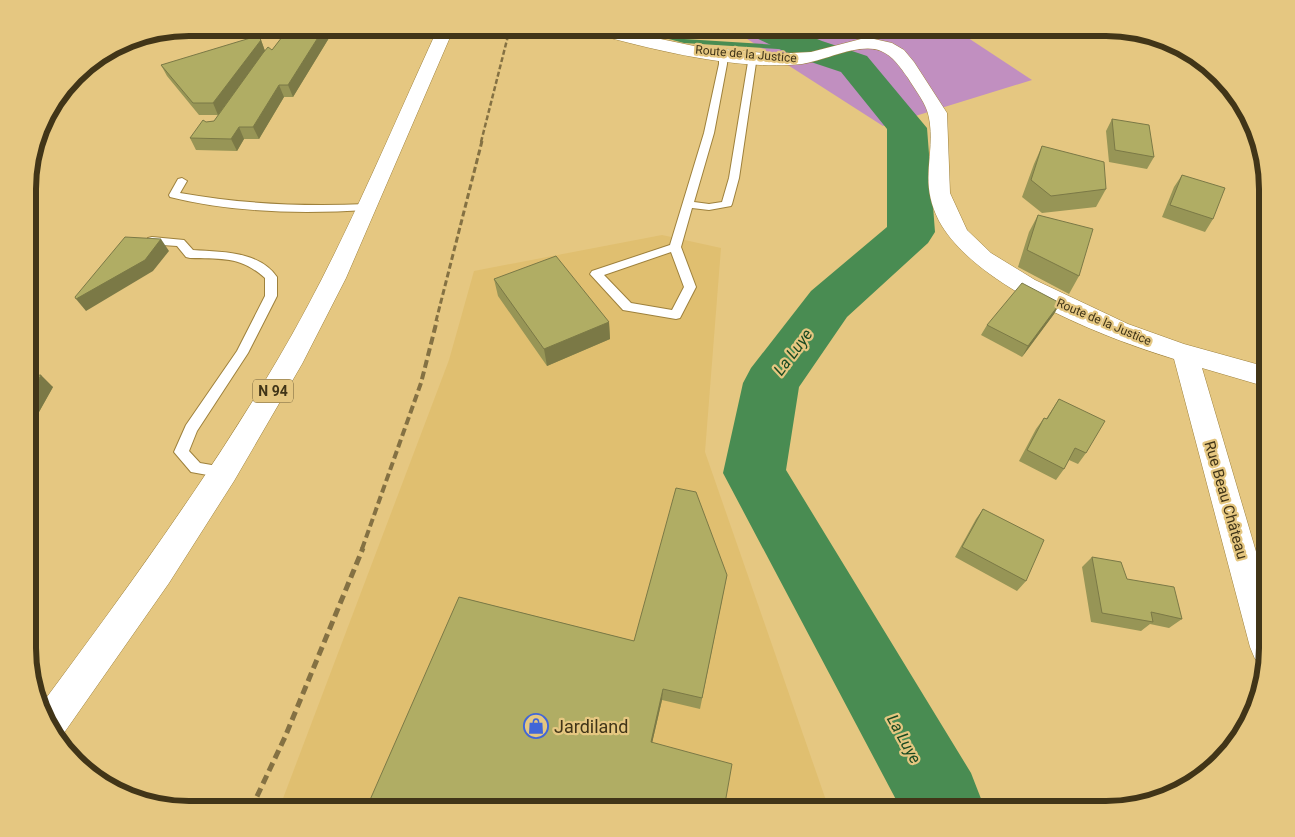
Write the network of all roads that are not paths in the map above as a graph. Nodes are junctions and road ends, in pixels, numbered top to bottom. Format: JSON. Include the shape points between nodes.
{"nodes":[{"id":1,"x":442,"y":36,"type":"edge"},
{"id":2,"x":621,"y":36,"type":"edge"},
{"id":3,"x":723,"y":54,"type":"junction"},
{"id":4,"x":754,"y":56,"type":"junction"},
{"id":5,"x":182,"y":181,"type":"dead end"},
{"id":6,"x":688,"y":204,"type":"junction"},
{"id":7,"x":367,"y":207,"type":"junction"},
{"id":8,"x":152,"y":241,"type":"edge"},
{"id":9,"x":675,"y":247,"type":"junction"},
{"id":10,"x":1185,"y":354,"type":"junction"},
{"id":11,"x":1258,"y":374,"type":"edge"},
{"id":12,"x":224,"y":472,"type":"junction"},
{"id":13,"x":1258,"y":615,"type":"edge"},
{"id":14,"x":54,"y":718,"type":"edge"}],
"edges":[{"from":1,"to":7,"type":"street","number":"N 94"},
{"from":2,"to":3,"type":"street","name":"Route de la Justice"},
{"from":3,"to":4,"type":"street","name":"Route de la Justice"},
{"from":3,"to":6,"type":"lane","via":[[709,133]]},
{"from":4,"to":6,"type":"lane","via":[[727,204]]},
{"from":4,"to":10,"type":"street","name":"Route de la Justice","via":[[808,58],[868,44],[898,54],[918,79],[939,117],[936,178],[942,204],[954,228],[970,248],[1010,278],[1082,315]]},
{"from":5,"to":7,"type":"lane","via":[[174,195],[300,209]]},
{"from":6,"to":9,"type":"lane"},
{"from":7,"to":12,"type":"street","number":"N 94","via":[[289,364]]},
{"from":8,"to":12,"type":"lane","via":[[180,243],[190,254],[229,256],[256,263],[270,277],[271,296],[242,353],[191,428],[181,452],[196,468]]},
{"from":9,"to":9,"type":"lane","via":[[622,265],[596,274],[627,307],[676,315],[690,287]]},
{"from":10,"to":11,"type":"street","name":"Route de la Justice"},
{"from":10,"to":13,"type":"street","name":"Rue Beau Château"},
{"from":12,"to":14,"type":"street","number":"N 94","via":[[158,573]]}]}
